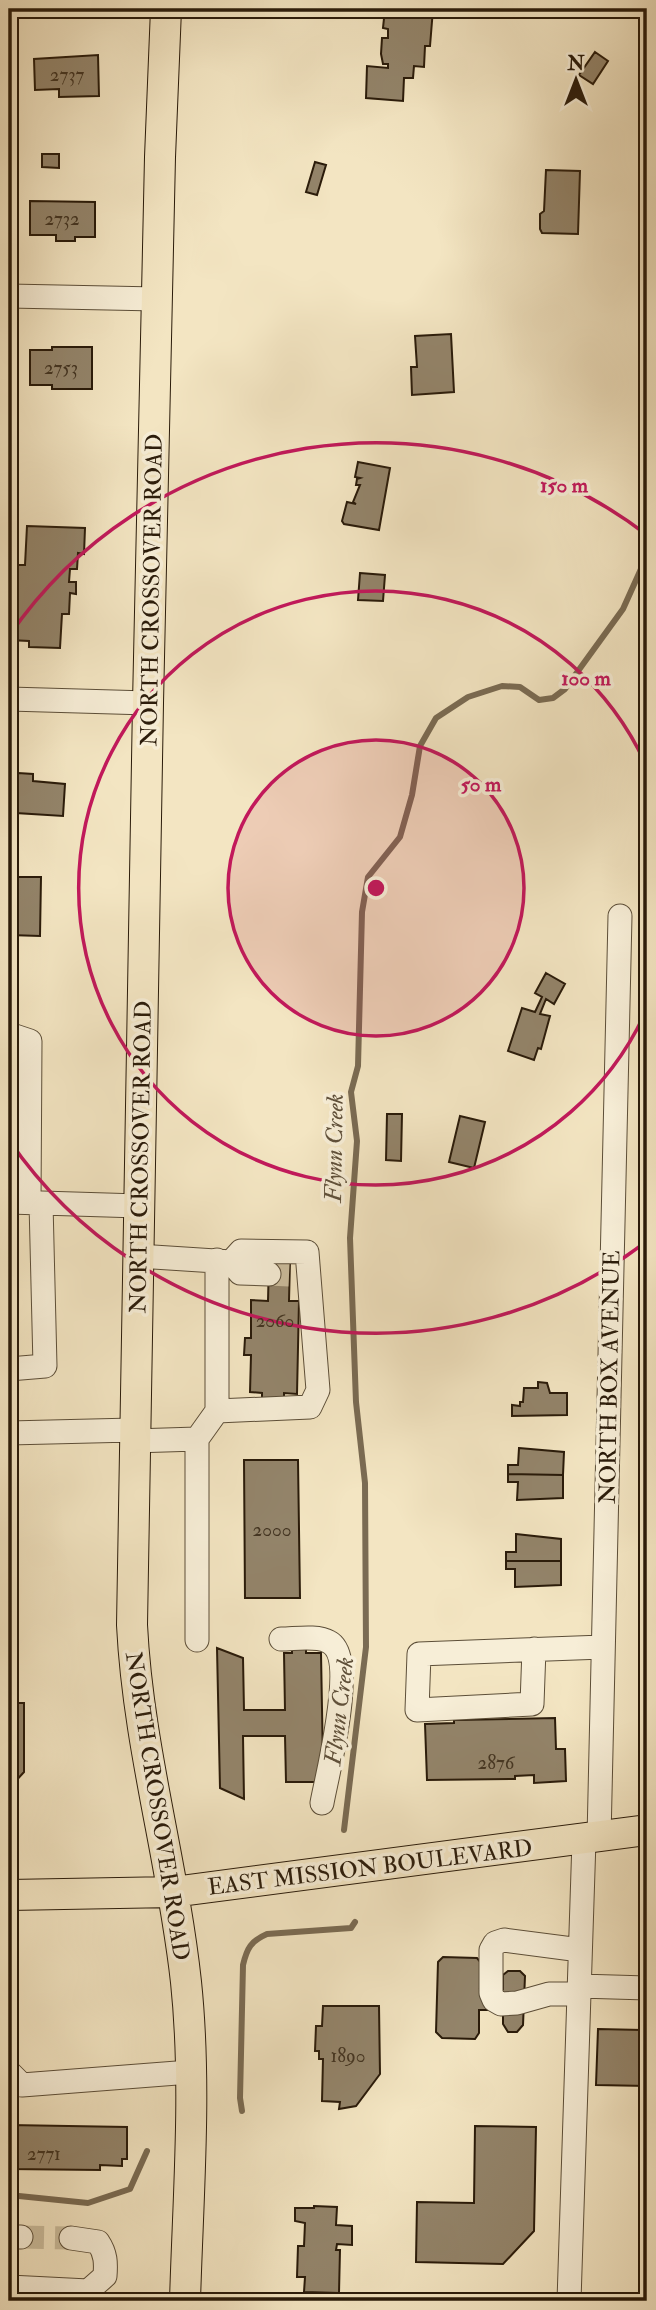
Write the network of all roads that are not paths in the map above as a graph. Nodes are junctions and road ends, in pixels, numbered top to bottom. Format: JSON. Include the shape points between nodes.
{"nodes":[{"id":1,"x":166,"y":9,"type":"edge"},
{"id":2,"x":9,"y":296,"type":"edge"},
{"id":3,"x":157,"y":299,"type":"junction"},
{"id":4,"x":9,"y":699,"type":"edge"},
{"id":5,"x":148,"y":703,"type":"junction"},
{"id":6,"x":620,"y":916,"type":"dead end"},
{"id":7,"x":13,"y":1039,"type":"edge"},
{"id":8,"x":26,"y":1202,"type":"edge"},
{"id":9,"x":139,"y":1206,"type":"junction"},
{"id":10,"x":138,"y":1256,"type":"junction"},
{"id":11,"x":224,"y":1261,"type":"junction"},
{"id":12,"x":289,"y":1275,"type":"junction"},
{"id":13,"x":9,"y":1369,"type":"edge"},
{"id":14,"x":217,"y":1411,"type":"junction"},
{"id":15,"x":9,"y":1433,"type":"edge"},
{"id":16,"x":133,"y":1436,"type":"junction"},
{"id":17,"x":197,"y":1439,"type":"junction"},
{"id":18,"x":281,"y":1639,"type":"dead end"},
{"id":19,"x":197,"y":1640,"type":"dead end"},
{"id":20,"x":603,"y":1647,"type":"junction"},
{"id":21,"x":534,"y":1649,"type":"junction"},
{"id":22,"x":322,"y":1803,"type":"dead end"},
{"id":23,"x":647,"y":1830,"type":"edge"},
{"id":24,"x":591,"y":1839,"type":"junction"},
{"id":25,"x":173,"y":1892,"type":"junction"},
{"id":26,"x":9,"y":1895,"type":"edge"},
{"id":27,"x":580,"y":1950,"type":"junction"},
{"id":28,"x":647,"y":1988,"type":"edge"},
{"id":29,"x":579,"y":1990,"type":"junction"},
{"id":30,"x":9,"y":2072,"type":"edge"},
{"id":31,"x":190,"y":2072,"type":"junction"},
{"id":32,"x":71,"y":2238,"type":"tunnel mouth"},
{"id":33,"x":9,"y":2287,"type":"edge"},
{"id":34,"x":91,"y":2296,"type":"edge"},
{"id":35,"x":185,"y":2301,"type":"edge"},
{"id":36,"x":569,"y":2301,"type":"edge"}],
"edges":[{"from":1,"to":3,"type":"main road","name":"NORTH CROSSOVER ROAD"},
{"from":2,"to":3,"type":"street"},
{"from":3,"to":5,"type":"main road","name":"NORTH CROSSOVER ROAD"},
{"from":4,"to":5,"type":"street"},
{"from":5,"to":9,"type":"main road","name":"NORTH CROSSOVER ROAD"},
{"from":6,"to":20,"type":"street","name":"NORTH BOX AVENUE"},
{"from":7,"to":8,"type":"street","via":[[30,1041]]},
{"from":8,"to":9,"type":"street"},
{"from":8,"to":13,"type":"street","via":[[46,1366]]},
{"from":9,"to":10,"type":"main road","name":"NORTH CROSSOVER ROAD"},
{"from":10,"to":11,"type":"street"},
{"from":10,"to":16,"type":"main road","name":"NORTH CROSSOVER ROAD"},
{"from":11,"to":12,"type":"street","via":[[240,1273]]},
{"from":11,"to":12,"type":"street","via":[[241,1251],[307,1252]]},
{"from":11,"to":14,"type":"street"},
{"from":12,"to":14,"type":"street","via":[[318,1390],[310,1407]]},
{"from":14,"to":17,"type":"street"},
{"from":15,"to":16,"type":"street"},
{"from":16,"to":17,"type":"street"},
{"from":16,"to":25,"type":"main road","name":"NORTH CROSSOVER ROAD","via":[[135,1674]]},
{"from":17,"to":19,"type":"street"},
{"from":18,"to":22,"type":"street","via":[[322,1639],[335,1646],[341,1658],[339,1716]]},
{"from":20,"to":21,"type":"street"},
{"from":20,"to":24,"type":"street","name":"NORTH BOX AVENUE"},
{"from":21,"to":21,"type":"street","via":[[419,1654],[418,1710],[532,1704]]},
{"from":23,"to":24,"type":"main road","name":"EAST MISSION BOULEVARD"},
{"from":24,"to":25,"type":"main road","name":"EAST MISSION BOULEVARD"},
{"from":24,"to":27,"type":"street","name":"NORTH BOX AVENUE"},
{"from":25,"to":26,"type":"main road","name":"EAST MISSION BOULEVARD"},
{"from":25,"to":31,"type":"main road","name":"NORTH CROSSOVER ROAD","via":[[186,1983]]},
{"from":27,"to":29,"type":"street","name":"NORTH BOX AVENUE"},
{"from":27,"to":29,"type":"street","via":[[504,1940],[491,1950],[491,1993],[500,2004]]},
{"from":28,"to":29,"type":"street"},
{"from":29,"to":36,"type":"street","name":"NORTH BOX AVENUE"},
{"from":30,"to":31,"type":"street","via":[[22,2085]]},
{"from":31,"to":35,"type":"main road","name":"NORTH CROSSOVER ROAD"},
{"from":32,"to":34,"type":"street","via":[[98,2242],[103,2249],[105,2277]]},
{"from":33,"to":34,"type":"street"}]}
